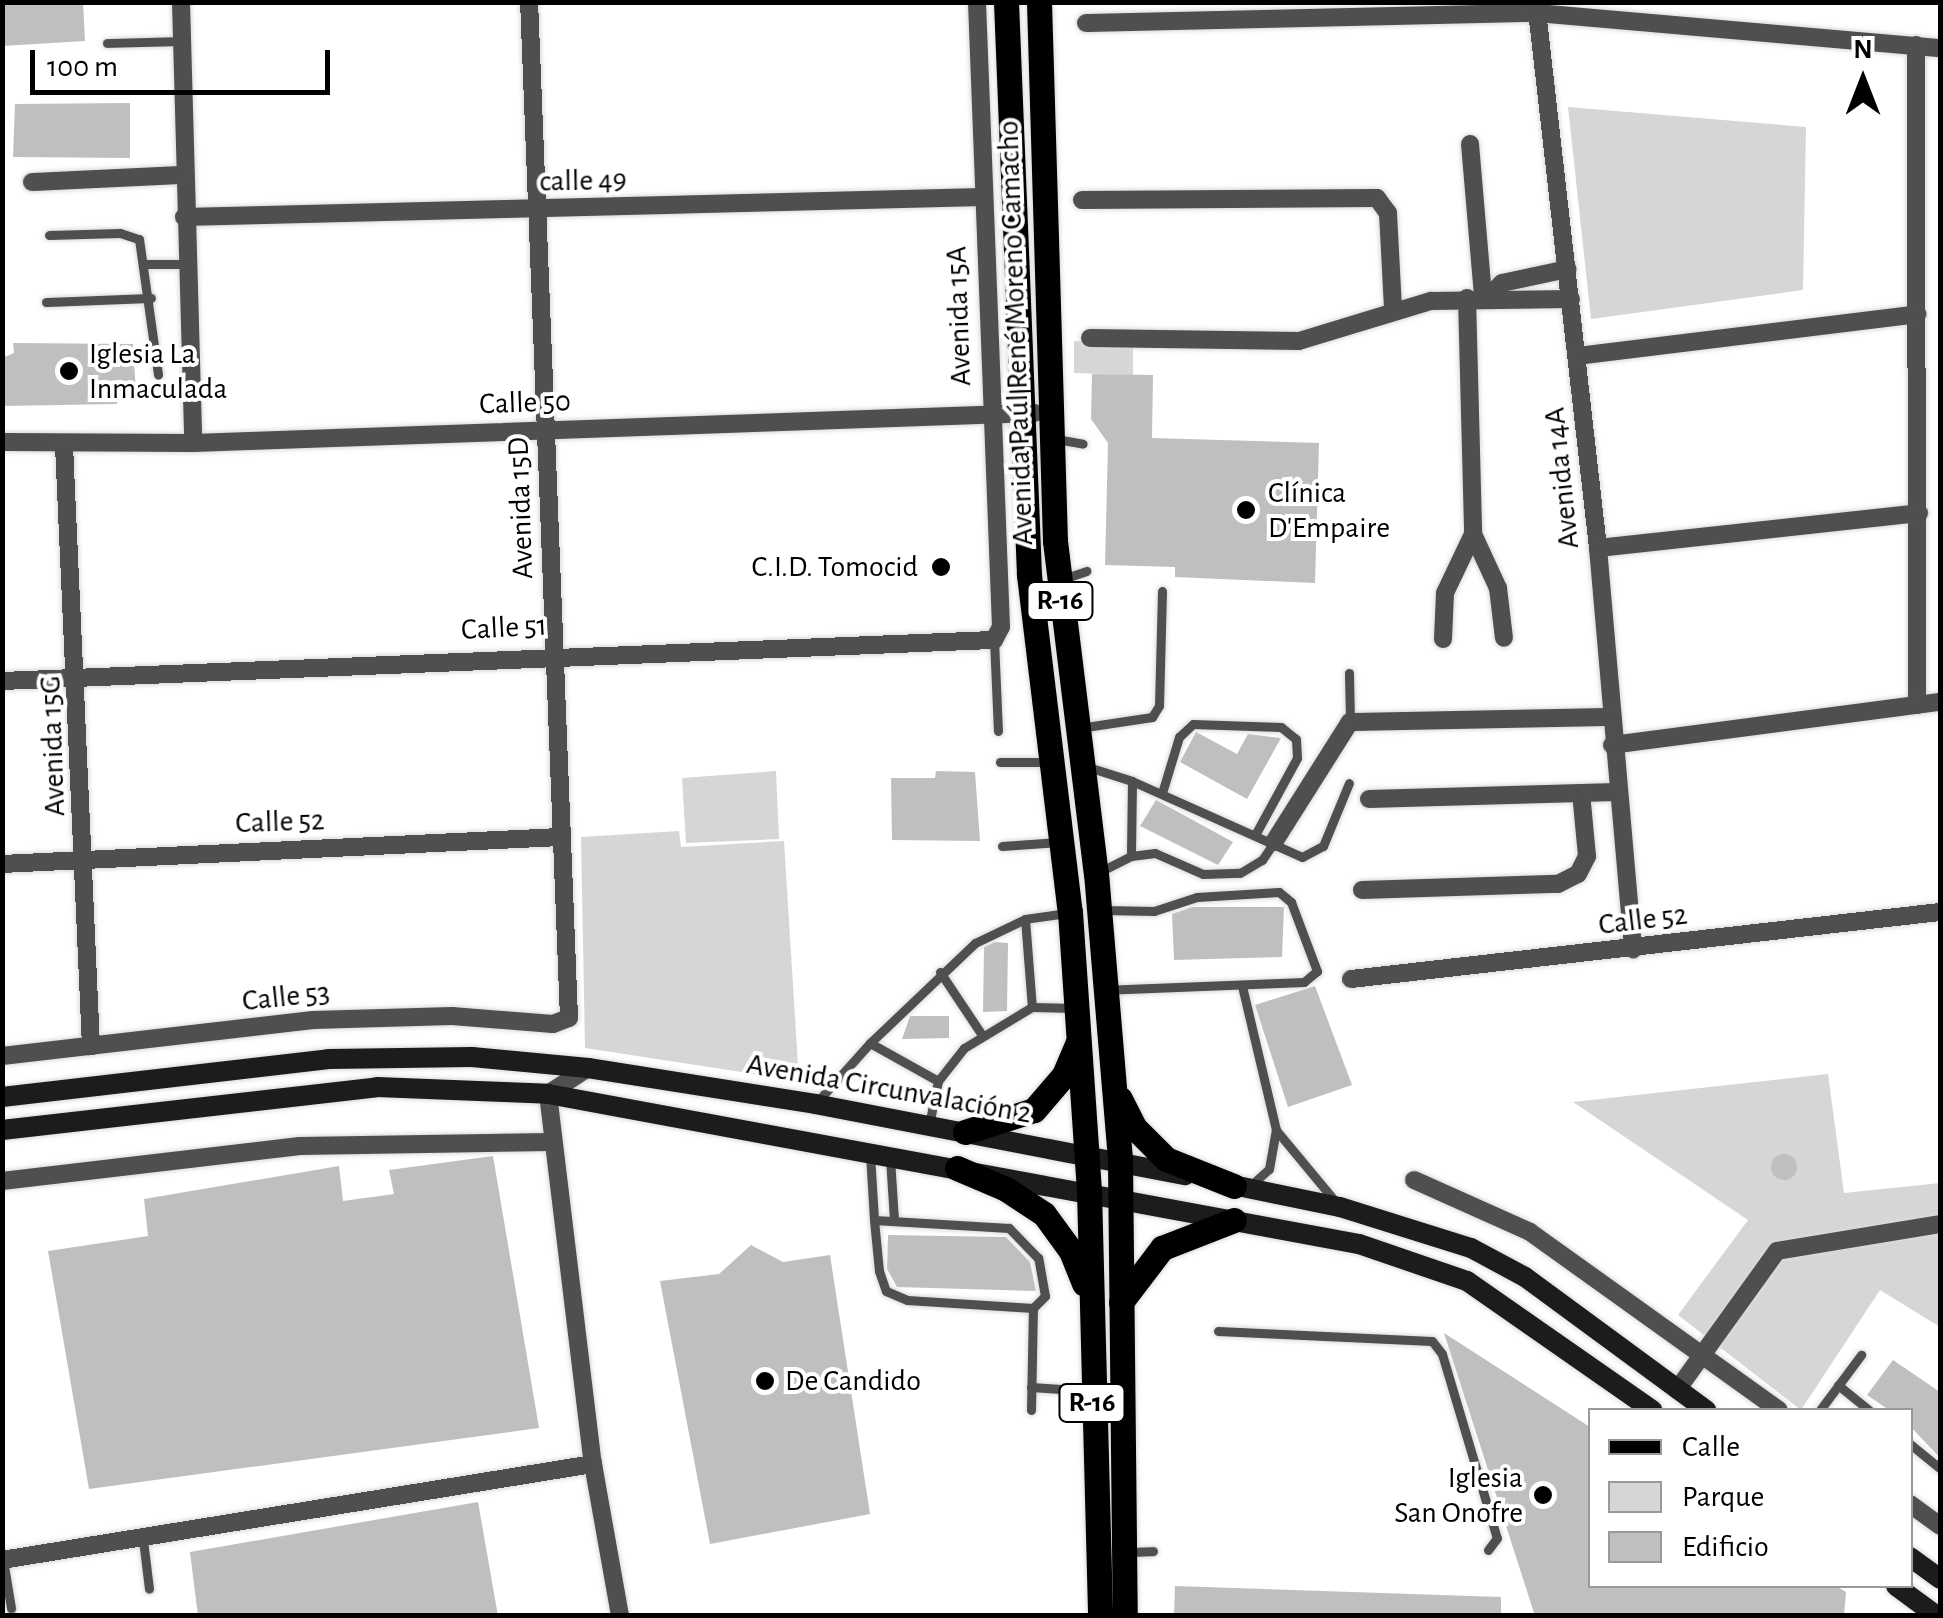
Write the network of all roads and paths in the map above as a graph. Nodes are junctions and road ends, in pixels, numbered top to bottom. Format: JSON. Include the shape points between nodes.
{"nodes":[{"id":1,"x":179,"y":2,"type":"edge"},
{"id":2,"x":529,"y":2,"type":"edge"},
{"id":3,"x":976,"y":2,"type":"edge"},
{"id":4,"x":1006,"y":2,"type":"edge"},
{"id":5,"x":1039,"y":2,"type":"edge"},
{"id":6,"x":1537,"y":8,"type":"edge"},
{"id":7,"x":1086,"y":23,"type":"dead end"},
{"id":8,"x":178,"y":42,"type":"junction"},
{"id":9,"x":107,"y":44,"type":"dead end"},
{"id":10,"x":1916,"y":45,"type":"junction"},
{"id":11,"x":1940,"y":48,"type":"edge"},
{"id":12,"x":1470,"y":144,"type":"dead end"},
{"id":13,"x":182,"y":175,"type":"junction"},
{"id":14,"x":32,"y":182,"type":"dead end"},
{"id":15,"x":983,"y":198,"type":"junction"},
{"id":16,"x":1082,"y":200,"type":"dead end"},
{"id":17,"x":537,"y":210,"type":"junction"},
{"id":18,"x":184,"y":217,"type":"junction"},
{"id":19,"x":49,"y":235,"type":"dead end"},
{"id":20,"x":146,"y":264,"type":"junction"},
{"id":21,"x":186,"y":264,"type":"junction"},
{"id":22,"x":1568,"y":269,"type":"junction"},
{"id":23,"x":1479,"y":297,"type":"junction"},
{"id":24,"x":151,"y":298,"type":"junction"},
{"id":25,"x":1571,"y":299,"type":"junction"},
{"id":26,"x":46,"y":302,"type":"dead end"},
{"id":27,"x":1393,"y":308,"type":"junction"},
{"id":28,"x":1917,"y":314,"type":"junction"},
{"id":29,"x":1090,"y":338,"type":"dead end"},
{"id":30,"x":1577,"y":356,"type":"junction"},
{"id":31,"x":158,"y":375,"type":"dead end"},
{"id":32,"x":1023,"y":414,"type":"junction"},
{"id":33,"x":989,"y":415,"type":"junction"},
{"id":34,"x":1049,"y":425,"type":"junction"},
{"id":35,"x":546,"y":430,"type":"junction"},
{"id":36,"x":2,"y":442,"type":"edge"},
{"id":37,"x":193,"y":443,"type":"junction"},
{"id":38,"x":1083,"y":444,"type":"dead end"},
{"id":39,"x":64,"y":445,"type":"junction"},
{"id":40,"x":1920,"y":513,"type":"junction"},
{"id":41,"x":1473,"y":534,"type":"junction"},
{"id":42,"x":1598,"y":548,"type":"junction"},
{"id":43,"x":1086,"y":571,"type":"dead end"},
{"id":44,"x":1058,"y":581,"type":"junction"},
{"id":45,"x":1162,"y":590,"type":"dead end"},
{"id":46,"x":998,"y":634,"type":"junction"},
{"id":47,"x":1504,"y":638,"type":"dead end"},
{"id":48,"x":1444,"y":640,"type":"dead end"},
{"id":49,"x":554,"y":653,"type":"junction"},
{"id":50,"x":1349,"y":673,"type":"dead end"},
{"id":51,"x":79,"y":678,"type":"junction"},
{"id":52,"x":2,"y":680,"type":"edge"},
{"id":53,"x":1940,"y":702,"type":"edge"},
{"id":54,"x":1917,"y":705,"type":"junction"},
{"id":55,"x":1610,"y":717,"type":"junction"},
{"id":56,"x":1350,"y":722,"type":"junction"},
{"id":57,"x":1076,"y":728,"type":"junction"},
{"id":58,"x":998,"y":731,"type":"dead end"},
{"id":59,"x":1612,"y":745,"type":"junction"},
{"id":60,"x":1000,"y":762,"type":"dead end"},
{"id":61,"x":1052,"y":762,"type":"junction"},
{"id":62,"x":1080,"y":764,"type":"junction"},
{"id":63,"x":1132,"y":781,"type":"junction"},
{"id":64,"x":1349,"y":783,"type":"dead end"},
{"id":65,"x":1616,"y":792,"type":"junction"},
{"id":66,"x":1162,"y":793,"type":"junction"},
{"id":67,"x":1581,"y":793,"type":"junction"},
{"id":68,"x":1369,"y":799,"type":"dead end"},
{"id":69,"x":1255,"y":834,"type":"junction"},
{"id":70,"x":560,"y":837,"type":"junction"},
{"id":71,"x":1062,"y":842,"type":"junction"},
{"id":72,"x":1274,"y":842,"type":"junction"},
{"id":73,"x":1002,"y":846,"type":"dead end"},
{"id":74,"x":1131,"y":856,"type":"junction"},
{"id":75,"x":84,"y":858,"type":"junction"},
{"id":76,"x":2,"y":864,"type":"edge"},
{"id":77,"x":1096,"y":873,"type":"junction"},
{"id":78,"x":1362,"y":890,"type":"dead end"},
{"id":79,"x":1100,"y":910,"type":"junction"},
{"id":80,"x":1070,"y":912,"type":"junction"},
{"id":81,"x":1940,"y":912,"type":"edge"},
{"id":82,"x":1025,"y":919,"type":"junction"},
{"id":83,"x":1633,"y":949,"type":"junction"},
{"id":84,"x":940,"y":972,"type":"junction"},
{"id":85,"x":1351,"y":979,"type":"dead end"},
{"id":86,"x":1242,"y":986,"type":"junction"},
{"id":87,"x":1108,"y":990,"type":"junction"},
{"id":88,"x":1032,"y":1007,"type":"junction"},
{"id":89,"x":1078,"y":1009,"type":"junction"},
{"id":90,"x":571,"y":1012,"type":"joint"},
{"id":91,"x":982,"y":1035,"type":"junction"},
{"id":92,"x":1079,"y":1039,"type":"junction"},
{"id":93,"x":870,"y":1042,"type":"junction"},
{"id":94,"x":91,"y":1046,"type":"junction"},
{"id":95,"x":2,"y":1056,"type":"edge"},
{"id":96,"x":588,"y":1068,"type":"junction"},
{"id":97,"x":938,"y":1080,"type":"junction"},
{"id":98,"x":1115,"y":1089,"type":"junction"},
{"id":99,"x":548,"y":1094,"type":"junction"},
{"id":100,"x":2,"y":1097,"type":"edge"},
{"id":101,"x":815,"y":1104,"type":"junction"},
{"id":102,"x":929,"y":1125,"type":"junction"},
{"id":103,"x":2,"y":1130,"type":"edge"},
{"id":104,"x":1276,"y":1130,"type":"junction"},
{"id":105,"x":964,"y":1132,"type":"junction"},
{"id":106,"x":551,"y":1142,"type":"junction"},
{"id":107,"x":880,"y":1154,"type":"junction"},
{"id":108,"x":1086,"y":1155,"type":"junction"},
{"id":109,"x":1120,"y":1161,"type":"junction"},
{"id":110,"x":957,"y":1168,"type":"junction"},
{"id":111,"x":1414,"y":1180,"type":"dead end"},
{"id":112,"x":2,"y":1181,"type":"edge"},
{"id":113,"x":1241,"y":1187,"type":"junction"},
{"id":114,"x":1089,"y":1190,"type":"junction"},
{"id":115,"x":1121,"y":1197,"type":"junction"},
{"id":116,"x":1340,"y":1207,"type":"junction"},
{"id":117,"x":874,"y":1220,"type":"junction"},
{"id":118,"x":894,"y":1220,"type":"junction"},
{"id":119,"x":1234,"y":1220,"type":"junction"},
{"id":120,"x":1940,"y":1224,"type":"edge"},
{"id":121,"x":1089,"y":1296,"type":"junction"},
{"id":122,"x":1121,"y":1302,"type":"junction"},
{"id":123,"x":1033,"y":1308,"type":"junction"},
{"id":124,"x":1218,"y":1331,"type":"dead end"},
{"id":125,"x":1702,"y":1355,"type":"junction"},
{"id":126,"x":1861,"y":1355,"type":"dead end"},
{"id":127,"x":1838,"y":1385,"type":"junction"},
{"id":128,"x":1031,"y":1387,"type":"junction"},
{"id":129,"x":1677,"y":1390,"type":"junction"},
{"id":130,"x":1092,"y":1391,"type":"junction"},
{"id":131,"x":1649,"y":1408,"type":"edge"},
{"id":132,"x":1703,"y":1408,"type":"edge"},
{"id":133,"x":1776,"y":1408,"type":"edge"},
{"id":134,"x":1821,"y":1408,"type":"edge"},
{"id":135,"x":1867,"y":1408,"type":"edge"},
{"id":136,"x":1031,"y":1410,"type":"dead end"},
{"id":137,"x":1913,"y":1446,"type":"edge"},
{"id":138,"x":593,"y":1464,"type":"junction"},
{"id":139,"x":1940,"y":1468,"type":"edge"},
{"id":140,"x":1913,"y":1506,"type":"edge"},
{"id":141,"x":1940,"y":1526,"type":"edge"},
{"id":142,"x":143,"y":1540,"type":"junction"},
{"id":143,"x":1488,"y":1550,"type":"dead end"},
{"id":144,"x":1152,"y":1551,"type":"dead end"},
{"id":145,"x":1125,"y":1552,"type":"junction"},
{"id":146,"x":1913,"y":1559,"type":"edge"},
{"id":147,"x":3,"y":1560,"type":"edge"},
{"id":148,"x":1940,"y":1578,"type":"edge"},
{"id":149,"x":1899,"y":1588,"type":"edge"},
{"id":150,"x":149,"y":1589,"type":"dead end"},
{"id":151,"x":11,"y":1608,"type":"dead end"},
{"id":152,"x":620,"y":1616,"type":"edge"},
{"id":153,"x":1100,"y":1616,"type":"edge"},
{"id":154,"x":1125,"y":1616,"type":"edge"},
{"id":155,"x":1938,"y":1616,"type":"edge"}],
"edges":[{"from":1,"to":8,"type":"street"},
{"from":2,"to":17,"type":"street","name":"Avenida 15D"},
{"from":3,"to":15,"type":"street","name":"Avenida 15A"},
{"from":4,"to":32,"type":"main road","name":"Avenida Paúl René Moreno Camacho","number":"R-16"},
{"from":5,"to":34,"type":"main road","name":"Avenida Paúl René Moreno Camacho","number":"R-16"},
{"from":6,"to":7,"type":"street"},
{"from":6,"to":10,"type":"street"},
{"from":6,"to":22,"type":"street","name":"Avenida 14A"},
{"from":8,"to":9,"type":"lane"},
{"from":8,"to":13,"type":"street"},
{"from":10,"to":11,"type":"street"},
{"from":10,"to":28,"type":"street"},
{"from":12,"to":23,"type":"street"},
{"from":13,"to":14,"type":"street"},
{"from":13,"to":18,"type":"street"},
{"from":15,"to":17,"type":"street","name":"calle 49"},
{"from":15,"to":33,"type":"street","name":"Avenida 15A"},
{"from":16,"to":27,"type":"street","via":[[1377,198],[1388,213]]},
{"from":17,"to":18,"type":"street","name":"calle 49"},
{"from":17,"to":35,"type":"street","name":"Avenida 15D"},
{"from":18,"to":21,"type":"street"},
{"from":19,"to":20,"type":"lane","via":[[132,234]]},
{"from":20,"to":21,"type":"lane"},
{"from":20,"to":24,"type":"lane"},
{"from":21,"to":37,"type":"street"},
{"from":22,"to":23,"type":"street","via":[[1502,284]]},
{"from":22,"to":25,"type":"street","name":"Avenida 14A"},
{"from":23,"to":25,"type":"street","via":[[1514,303]]},
{"from":23,"to":27,"type":"street"},
{"from":23,"to":41,"type":"street"},
{"from":24,"to":26,"type":"lane"},
{"from":24,"to":31,"type":"lane"},
{"from":25,"to":30,"type":"street","name":"Avenida 14A"},
{"from":27,"to":29,"type":"street","via":[[1299,341]]},
{"from":28,"to":30,"type":"street"},
{"from":28,"to":40,"type":"street"},
{"from":30,"to":42,"type":"street","name":"Avenida 14A"},
{"from":32,"to":33,"type":"street","name":"Calle 50"},
{"from":32,"to":34,"type":"street","name":"Calle 50"},
{"from":32,"to":61,"type":"main road","name":"Avenida Paúl René Moreno Camacho","number":"R-16","via":[[1028,575]]},
{"from":33,"to":35,"type":"street","name":"Calle 50"},
{"from":33,"to":46,"type":"street","name":"Avenida 15A"},
{"from":34,"to":38,"type":"lane"},
{"from":34,"to":44,"type":"main road","name":"Avenida Paúl René Moreno Camacho","number":"R-16"},
{"from":35,"to":37,"type":"street","name":"Calle 50"},
{"from":35,"to":49,"type":"street","name":"Avenida 15D"},
{"from":36,"to":39,"type":"street","name":"Calle 50"},
{"from":37,"to":39,"type":"street","name":"Calle 50"},
{"from":39,"to":51,"type":"street","name":"Avenida 15G"},
{"from":40,"to":42,"type":"street"},
{"from":40,"to":54,"type":"street"},
{"from":41,"to":47,"type":"street","via":[[1498,588]]},
{"from":41,"to":48,"type":"street","via":[[1445,593]]},
{"from":42,"to":55,"type":"street","name":"Avenida 14A"},
{"from":43,"to":44,"type":"lane"},
{"from":44,"to":57,"type":"main road","name":"Avenida Paúl René Moreno Camacho","number":"R-16"},
{"from":45,"to":57,"type":"lane","via":[[1159,706],[1152,717]]},
{"from":46,"to":49,"type":"street","name":"Calle 51"},
{"from":46,"to":58,"type":"lane"},
{"from":49,"to":51,"type":"street","name":"Calle 51"},
{"from":49,"to":70,"type":"street","name":"Avenida 15D"},
{"from":50,"to":56,"type":"lane"},
{"from":51,"to":52,"type":"street","name":"Calle 51"},
{"from":51,"to":75,"type":"street","name":"Avenida 15G"},
{"from":53,"to":54,"type":"street"},
{"from":54,"to":59,"type":"street"},
{"from":55,"to":56,"type":"street"},
{"from":55,"to":59,"type":"street","name":"Avenida 14A"},
{"from":56,"to":72,"type":"street"},
{"from":57,"to":62,"type":"main road","name":"Avenida Paúl René Moreno Camacho","number":"R-16"},
{"from":59,"to":65,"type":"street","name":"Avenida 14A"},
{"from":60,"to":61,"type":"lane"},
{"from":61,"to":71,"type":"main road","name":"Avenida Paúl René Moreno Camacho","number":"R-16"},
{"from":62,"to":63,"type":"lane"},
{"from":62,"to":77,"type":"main road","name":"Avenida Paúl René Moreno Camacho","number":"R-16"},
{"from":63,"to":66,"type":"lane"},
{"from":63,"to":74,"type":"lane"},
{"from":64,"to":72,"type":"lane","via":[[1317,854],[1302,857]]},
{"from":65,"to":67,"type":"street"},
{"from":65,"to":83,"type":"street","name":"Avenida 14A"},
{"from":66,"to":69,"type":"lane"},
{"from":66,"to":69,"type":"lane","via":[[1179,737],[1193,724],[1281,727],[1296,739],[1297,758]]},
{"from":67,"to":68,"type":"street"},
{"from":67,"to":78,"type":"street","via":[[1587,856],[1578,874],[1558,884]]},
{"from":69,"to":72,"type":"lane"},
{"from":70,"to":75,"type":"street","name":"Calle 52"},
{"from":70,"to":90,"type":"street","name":"Avenida 15D"},
{"from":71,"to":73,"type":"lane"},
{"from":71,"to":80,"type":"main road","name":"Avenida Paúl René Moreno Camacho","number":"R-16"},
{"from":72,"to":74,"type":"lane","via":[[1262,860],[1240,873],[1203,874],[1156,853]]},
{"from":74,"to":77,"type":"lane"},
{"from":75,"to":76,"type":"street","name":"Calle 52"},
{"from":75,"to":94,"type":"street","name":"Avenida 15G"},
{"from":77,"to":79,"type":"main road","name":"Avenida Paúl René Moreno Camacho","number":"R-16"},
{"from":79,"to":86,"type":"lane","via":[[1154,911],[1197,897],[1280,892],[1291,902],[1317,971],[1304,982]]},
{"from":79,"to":87,"type":"main road","name":"Avenida Paúl René Moreno Camacho","number":"R-16"},
{"from":80,"to":82,"type":"lane"},
{"from":80,"to":89,"type":"main road","name":"Avenida Paúl René Moreno Camacho","number":"R-16"},
{"from":81,"to":83,"type":"street","name":"Calle 52"},
{"from":82,"to":84,"type":"lane","via":[[975,943]]},
{"from":82,"to":88,"type":"lane"},
{"from":83,"to":85,"type":"street","name":"Calle 52"},
{"from":84,"to":91,"type":"lane"},
{"from":84,"to":93,"type":"lane"},
{"from":86,"to":87,"type":"lane"},
{"from":86,"to":104,"type":"lane"},
{"from":87,"to":98,"type":"main road","name":"Avenida Paúl René Moreno Camacho","number":"R-16"},
{"from":88,"to":89,"type":"lane"},
{"from":88,"to":91,"type":"lane"},
{"from":89,"to":92,"type":"main road","name":"Avenida Paúl René Moreno Camacho","number":"R-16"},
{"from":90,"to":94,"type":"street","name":"Calle 53","via":[[553,1024],[378,1016]]},
{"from":91,"to":97,"type":"lane"},
{"from":92,"to":105,"type":"main road","via":[[1064,1075],[1034,1110]]},
{"from":92,"to":108,"type":"main road","name":"Avenida Paúl René Moreno Camacho","number":"R-16"},
{"from":93,"to":97,"type":"lane"},
{"from":93,"to":101,"type":"lane"},
{"from":94,"to":95,"type":"street","name":"Calle 53"},
{"from":96,"to":99,"type":"street"},
{"from":96,"to":100,"type":"main road","name":"Avenida Circunvalación 2","via":[[472,1056],[366,1056]]},
{"from":96,"to":101,"type":"main road","name":"Avenida Circunvalación 2"},
{"from":97,"to":102,"type":"lane"},
{"from":98,"to":109,"type":"main road","name":"Avenida Paúl René Moreno Camacho","number":"R-16"},
{"from":98,"to":113,"type":"main road","via":[[1148,1144],[1190,1172]]},
{"from":99,"to":103,"type":"main road","via":[[377,1087]]},
{"from":99,"to":106,"type":"street"},
{"from":99,"to":107,"type":"main road"},
{"from":101,"to":102,"type":"main road","name":"Avenida Circunvalación 2"},
{"from":102,"to":105,"type":"main road","name":"Avenida Circunvalación 2"},
{"from":104,"to":113,"type":"lane","via":[[1269,1169]]},
{"from":104,"to":116,"type":"lane"},
{"from":105,"to":108,"type":"main road","name":"Avenida Circunvalación 2"},
{"from":106,"to":112,"type":"street","via":[[300,1146]]},
{"from":106,"to":138,"type":"street"},
{"from":107,"to":110,"type":"main road"},
{"from":107,"to":117,"type":"lane"},
{"from":107,"to":118,"type":"lane"},
{"from":108,"to":109,"type":"main road","name":"Avenida Circunvalación 2"},
{"from":108,"to":114,"type":"main road","name":"Avenida Paúl René Moreno Camacho","number":"R-16"},
{"from":109,"to":113,"type":"main road","name":"Avenida Circunvalación 2"},
{"from":109,"to":115,"type":"main road","name":"Avenida Paúl René Moreno Camacho","number":"R-16"},
{"from":110,"to":114,"type":"main road"},
{"from":110,"to":121,"type":"main road","via":[[1006,1188],[1044,1214],[1071,1251]]},
{"from":111,"to":125,"type":"street","via":[[1530,1232]]},
{"from":113,"to":116,"type":"main road","name":"Avenida Circunvalación 2"},
{"from":114,"to":115,"type":"main road"},
{"from":114,"to":121,"type":"main road","number":"R-16"},
{"from":115,"to":119,"type":"main road"},
{"from":115,"to":122,"type":"main road","number":"R-16"},
{"from":116,"to":129,"type":"main road","name":"Avenida Circunvalación 2","via":[[1498,1261]]},
{"from":117,"to":118,"type":"lane"},
{"from":117,"to":123,"type":"lane","via":[[882,1282],[895,1298]]},
{"from":118,"to":123,"type":"lane","via":[[999,1226],[1018,1234],[1044,1269],[1045,1296]]},
{"from":119,"to":122,"type":"main road","via":[[1162,1248]]},
{"from":119,"to":131,"type":"main road","via":[[1359,1244],[1467,1281]]},
{"from":120,"to":125,"type":"street","via":[[1777,1251]]},
{"from":121,"to":130,"type":"main road","number":"R-16"},
{"from":122,"to":145,"type":"main road","number":"R-16"},
{"from":123,"to":128,"type":"lane"},
{"from":124,"to":143,"type":"lane","via":[[1432,1341],[1442,1354],[1498,1538]]},
{"from":125,"to":129,"type":"street"},
{"from":125,"to":133,"type":"street"},
{"from":126,"to":127,"type":"lane"},
{"from":127,"to":134,"type":"lane"},
{"from":127,"to":135,"type":"lane"},
{"from":128,"to":130,"type":"lane"},
{"from":128,"to":136,"type":"lane"},
{"from":129,"to":132,"type":"main road","name":"Avenida Circunvalación 2"},
{"from":130,"to":153,"type":"main road","number":"R-16"},
{"from":137,"to":139,"type":"lane"},
{"from":138,"to":142,"type":"street"},
{"from":138,"to":152,"type":"street"},
{"from":140,"to":141,"type":"street"},
{"from":142,"to":147,"type":"street"},
{"from":142,"to":150,"type":"lane"},
{"from":144,"to":145,"type":"lane"},
{"from":145,"to":154,"type":"main road","number":"R-16"},
{"from":146,"to":148,"type":"main road"},
{"from":147,"to":151,"type":"lane"},
{"from":149,"to":155,"type":"main road"}]}
